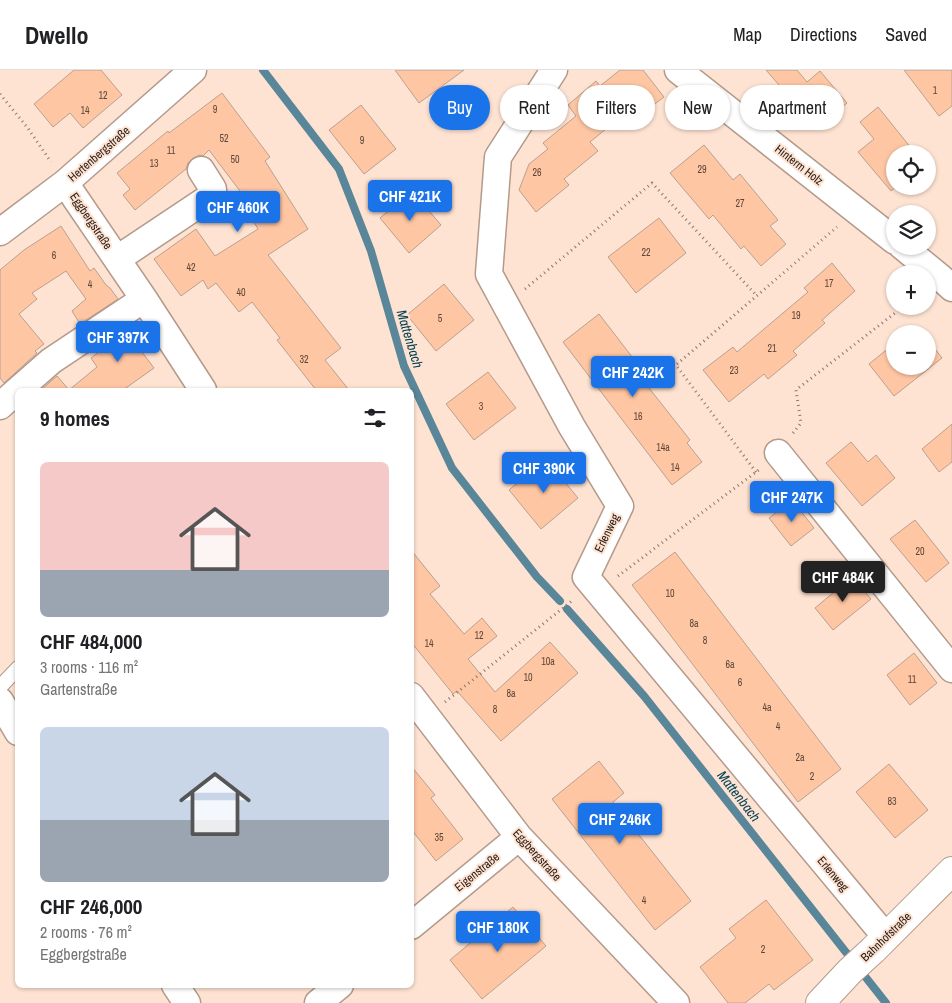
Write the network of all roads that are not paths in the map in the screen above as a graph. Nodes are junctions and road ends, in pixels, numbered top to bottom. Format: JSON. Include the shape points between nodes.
{"nodes":[{"id":1,"x":193,"y":70,"type":"edge"},
{"id":2,"x":554,"y":70,"type":"edge"},
{"id":3,"x":678,"y":70,"type":"edge"},
{"id":4,"x":200,"y":170,"type":"dead end"},
{"id":5,"x":65,"y":183,"type":"junction"},
{"id":6,"x":0,"y":232,"type":"edge"},
{"id":7,"x":886,"y":234,"type":"edge"},
{"id":8,"x":913,"y":255,"type":"edge"},
{"id":9,"x":117,"y":260,"type":"junction"},
{"id":10,"x":952,"y":288,"type":"edge"},
{"id":11,"x":144,"y":299,"type":"junction"},
{"id":12,"x":20,"y":388,"type":"edge"},
{"id":13,"x":202,"y":388,"type":"edge"},
{"id":14,"x":15,"y":393,"type":"edge"},
{"id":15,"x":0,"y":406,"type":"edge"},
{"id":16,"x":778,"y":452,"type":"dead end"},
{"id":17,"x":952,"y":669,"type":"edge"},
{"id":18,"x":15,"y":671,"type":"edge"},
{"id":19,"x":0,"y":687,"type":"edge"},
{"id":20,"x":414,"y":700,"type":"edge"},
{"id":21,"x":0,"y":701,"type":"edge"},
{"id":22,"x":15,"y":727,"type":"edge"},
{"id":23,"x":519,"y":837,"type":"junction"},
{"id":24,"x":952,"y":871,"type":"edge"},
{"id":25,"x":414,"y":924,"type":"edge"},
{"id":26,"x":879,"y":944,"type":"junction"},
{"id":27,"x":177,"y":988,"type":"edge"},
{"id":28,"x":336,"y":988,"type":"edge"},
{"id":29,"x":187,"y":1003,"type":"edge"},
{"id":30,"x":318,"y":1003,"type":"edge"},
{"id":31,"x":676,"y":1003,"type":"edge"},
{"id":32,"x":820,"y":1003,"type":"edge"}],
"edges":[{"from":1,"to":5,"type":"street","name":"Hertenbergstraße"},
{"from":2,"to":26,"type":"street","name":"Erlenweg","via":[[498,158],[489,274],[572,427],[620,506],[586,577]]},
{"from":3,"to":7,"type":"street","name":"Hinterm Holz"},
{"from":4,"to":9,"type":"street","name":"Eggbergstraße","via":[[213,189],[212,195]]},
{"from":5,"to":6,"type":"street","name":"Hertenbergstraße"},
{"from":5,"to":9,"type":"street","name":"Eggbergstraße"},
{"from":8,"to":10,"type":"street"},
{"from":9,"to":11,"type":"street","name":"Eggbergstraße"},
{"from":11,"to":12,"type":"street","via":[[51,361]]},
{"from":11,"to":13,"type":"street","name":"Eggbergstraße"},
{"from":14,"to":15,"type":"street"},
{"from":16,"to":17,"type":"street"},
{"from":18,"to":19,"type":"lane"},
{"from":20,"to":23,"type":"street","name":"Eggbergstraße"},
{"from":21,"to":22,"type":"street"},
{"from":23,"to":25,"type":"street","name":"Eigenstraße"},
{"from":23,"to":31,"type":"street","name":"Eggbergstraße"},
{"from":24,"to":26,"type":"street","name":"Bahnhofstraße"},
{"from":26,"to":32,"type":"street","name":"Bahnhofstraße"},
{"from":27,"to":29,"type":"street"},
{"from":28,"to":30,"type":"street"}]}
